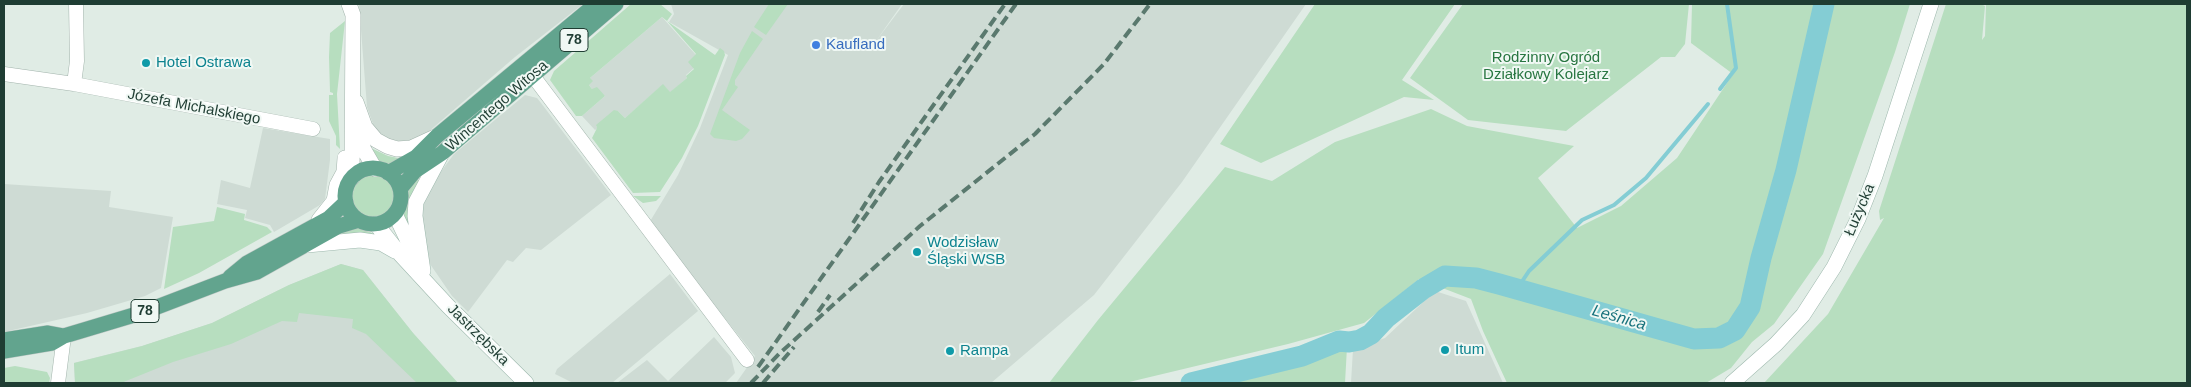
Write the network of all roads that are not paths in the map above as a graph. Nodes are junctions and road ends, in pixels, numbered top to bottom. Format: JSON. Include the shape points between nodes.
{"nodes":[{"id":1,"x":76,"y":4,"type":"edge"},
{"id":2,"x":349,"y":4,"type":"edge"},
{"id":3,"x":596,"y":4,"type":"edge"},
{"id":4,"x":616,"y":4,"type":"edge"},
{"id":5,"x":1931,"y":4,"type":"edge"},
{"id":6,"x":4,"y":74,"type":"edge"},
{"id":7,"x":532,"y":76,"type":"junction"},
{"id":8,"x":74,"y":84,"type":"junction"},
{"id":9,"x":351,"y":89,"type":"junction"},
{"id":10,"x":352,"y":115,"type":"junction"},
{"id":11,"x":313,"y":129,"type":"dead end"},
{"id":12,"x":351,"y":132,"type":"junction"},
{"id":13,"x":436,"y":136,"type":"junction"},
{"id":14,"x":442,"y":153,"type":"junction"},
{"id":15,"x":382,"y":171,"type":"junction"},
{"id":16,"x":352,"y":178,"type":"junction"},
{"id":17,"x":400,"y":189,"type":"junction"},
{"id":18,"x":346,"y":202,"type":"junction"},
{"id":19,"x":395,"y":214,"type":"junction"},
{"id":20,"x":359,"y":220,"type":"junction"},
{"id":21,"x":376,"y":224,"type":"junction"},
{"id":22,"x":312,"y":229,"type":"junction"},
{"id":23,"x":307,"y":245,"type":"junction"},
{"id":24,"x":399,"y":253,"type":"junction"},
{"id":25,"x":423,"y":271,"type":"junction"},
{"id":26,"x":225,"y":282,"type":"junction"},
{"id":27,"x":430,"y":286,"type":"junction"},
{"id":28,"x":64,"y":336,"type":"junction"},
{"id":29,"x":4,"y":340,"type":"edge"},
{"id":30,"x":4,"y":351,"type":"edge"},
{"id":31,"x":747,"y":360,"type":"dead end"},
{"id":32,"x":58,"y":383,"type":"edge"},
{"id":33,"x":526,"y":383,"type":"edge"},
{"id":34,"x":1732,"y":383,"type":"edge"}],
"edges":[{"from":1,"to":8,"type":"street"},
{"from":2,"to":9,"type":"main road","via":[[353,15]]},
{"from":3,"to":13,"type":"main road","name":"Wincentego Witosa","number":"78"},
{"from":4,"to":7,"type":"main road","name":"Wincentego Witosa","number":"78"},
{"from":5,"to":34,"type":"main road","name":"Łużycka","via":[[1875,176],[1834,266],[1803,315]]},
{"from":6,"to":8,"type":"street","name":"Józefa Michalskiego"},
{"from":7,"to":14,"type":"main road","name":"Wincentego Witosa","number":"78"},
{"from":7,"to":31,"type":"street"},
{"from":8,"to":11,"type":"street","name":"Józefa Michalskiego"},
{"from":9,"to":10,"type":"main road"},
{"from":9,"to":13,"type":"main road","via":[[365,127],[381,143],[392,148],[407,148]]},
{"from":10,"to":12,"type":"main road"},
{"from":10,"to":15,"type":"main road","via":[[364,150]]},
{"from":12,"to":16,"type":"main road"},
{"from":12,"to":22,"type":"main road","via":[[336,198]]},
{"from":13,"to":15,"type":"main road","name":"Wincentego Witosa","number":"78","via":[[416,157]]},
{"from":14,"to":17,"type":"main road","name":"Wincentego Witosa","number":"78","via":[[416,171]]},
{"from":14,"to":25,"type":"main road","via":[[416,202]]},
{"from":15,"to":16,"type":"main road","number":"78","via":[[364,170]]},
{"from":15,"to":17,"type":"main road","via":[[396,180]]},
{"from":16,"to":18,"type":"main road","via":[[346,190]]},
{"from":17,"to":19,"type":"main road","via":[[401,202]]},
{"from":18,"to":20,"type":"main road","via":[[351,214]]},
{"from":18,"to":22,"type":"main road","number":"78"},
{"from":19,"to":21,"type":"main road"},
{"from":19,"to":25,"type":"main road","name":"Jastrzębska"},
{"from":20,"to":21,"type":"main road"},
{"from":20,"to":23,"type":"main road","number":"78","via":[[339,226]]},
{"from":21,"to":24,"type":"main road","name":"Jastrzębska"},
{"from":22,"to":26,"type":"main road","number":"78","via":[[247,263]]},
{"from":23,"to":24,"type":"main road","via":[[369,241],[381,243]]},
{"from":23,"to":26,"type":"main road","number":"78","via":[[257,272]]},
{"from":24,"to":27,"type":"main road","name":"Jastrzębska"},
{"from":25,"to":27,"type":"main road","name":"Jastrzębska"},
{"from":26,"to":28,"type":"main road","number":"78","via":[[144,312]]},
{"from":27,"to":33,"type":"main road","name":"Jastrzębska"},
{"from":28,"to":29,"type":"main road","number":"78","via":[[48,332]]},
{"from":28,"to":30,"type":"main road","number":"78","via":[[52,343]]},
{"from":28,"to":32,"type":"street"}]}
